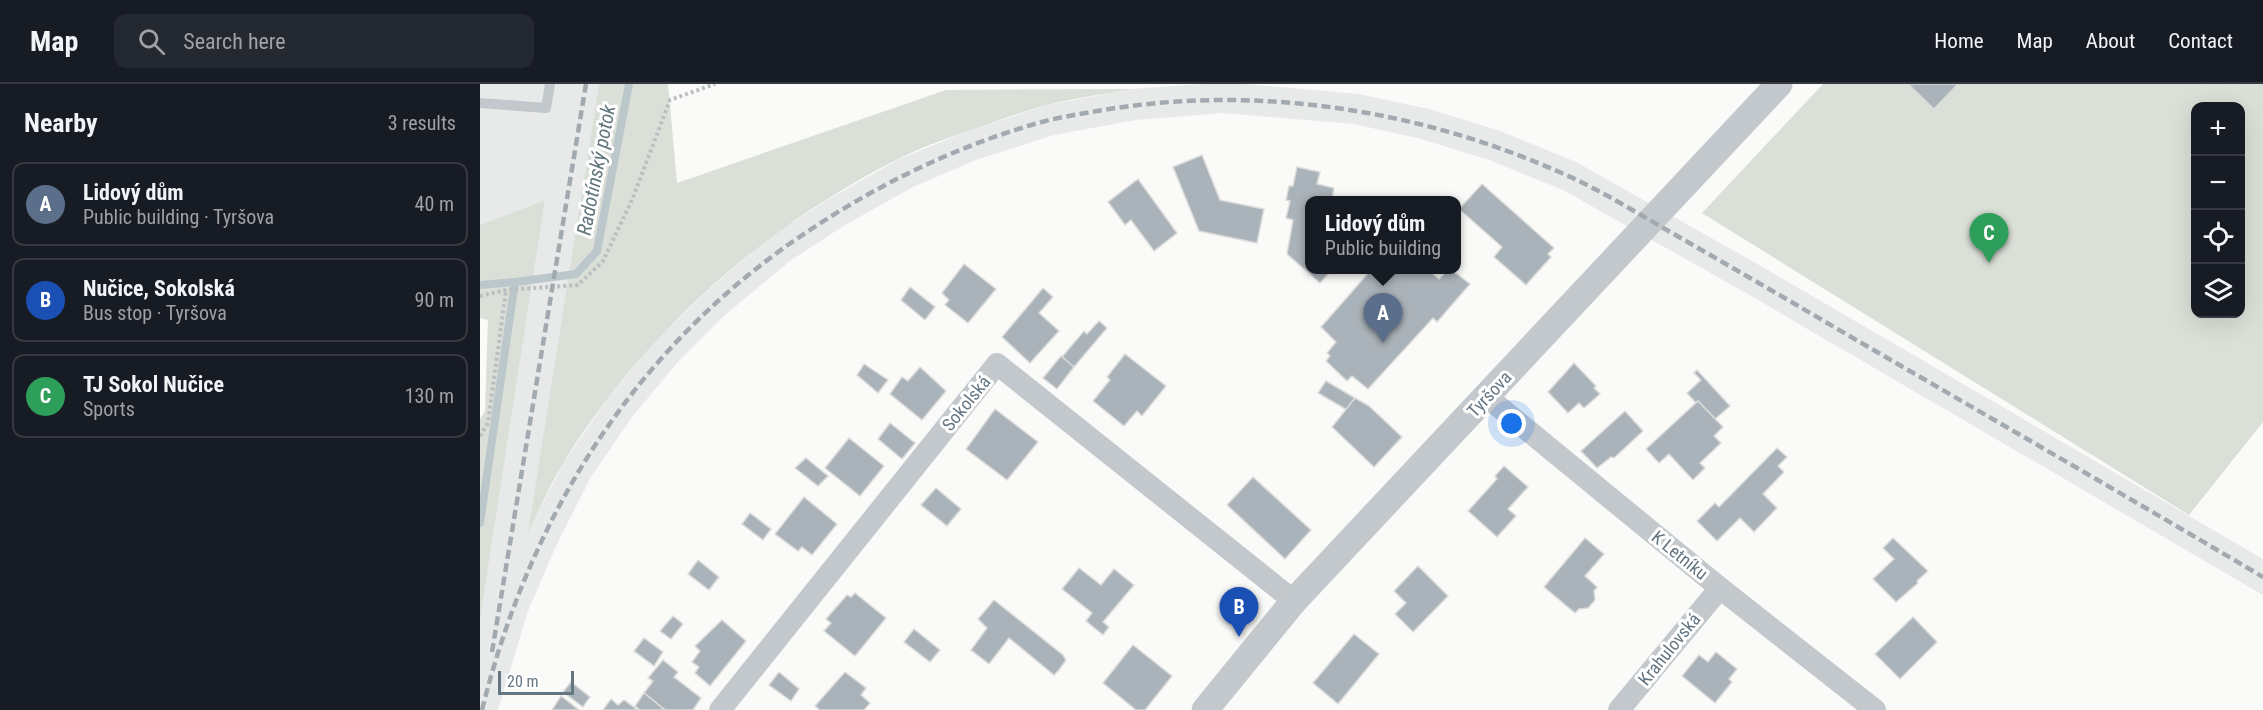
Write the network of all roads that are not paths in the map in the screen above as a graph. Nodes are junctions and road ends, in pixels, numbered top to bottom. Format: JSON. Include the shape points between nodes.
{"nodes":[{"id":1,"x":550,"y":84,"type":"edge"},
{"id":2,"x":1779,"y":84,"type":"edge"},
{"id":3,"x":480,"y":103,"type":"edge"},
{"id":4,"x":1487,"y":397,"type":"junction"},
{"id":5,"x":1720,"y":588,"type":"junction"},
{"id":6,"x":1294,"y":601,"type":"junction"},
{"id":7,"x":720,"y":710,"type":"edge"},
{"id":8,"x":1205,"y":710,"type":"edge"},
{"id":9,"x":1619,"y":710,"type":"edge"},
{"id":10,"x":1875,"y":710,"type":"edge"}],
"edges":[{"from":1,"to":3,"type":"lane","via":[[546,108]]},
{"from":2,"to":4,"type":"street","name":"Tyršova"},
{"from":4,"to":5,"type":"street","name":"K Letníku"},
{"from":4,"to":6,"type":"street","name":"Tyršova"},
{"from":5,"to":9,"type":"street","name":"Krahulovská"},
{"from":5,"to":10,"type":"street","name":"K Letníku"},
{"from":6,"to":7,"type":"street","name":"Sokolská","via":[[998,364]]},
{"from":6,"to":8,"type":"street","name":"Tyršova"}]}
